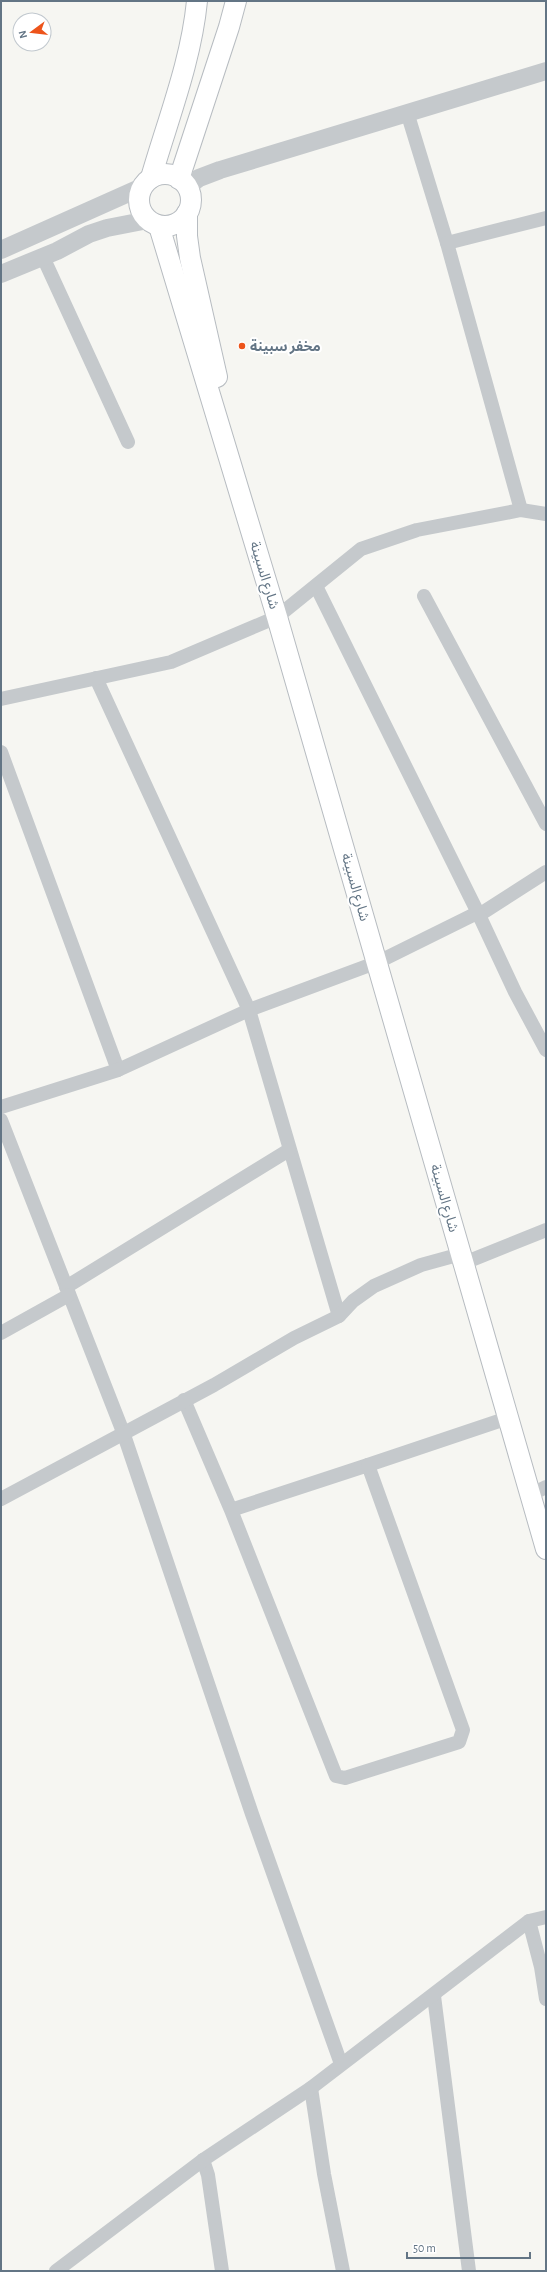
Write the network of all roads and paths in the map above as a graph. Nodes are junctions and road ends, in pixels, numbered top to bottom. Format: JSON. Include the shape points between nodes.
{"nodes":[{"id":1,"x":197,"y":1,"type":"edge"},
{"id":2,"x":236,"y":1,"type":"edge"},
{"id":3,"x":546,"y":71,"type":"edge"},
{"id":4,"x":407,"y":112,"type":"junction"},
{"id":5,"x":147,"y":183,"type":"junction"},
{"id":6,"x":183,"y":183,"type":"junction"},
{"id":7,"x":187,"y":213,"type":"junction"},
{"id":8,"x":546,"y":218,"type":"edge"},
{"id":9,"x":153,"y":223,"type":"junction"},
{"id":10,"x":447,"y":243,"type":"junction"},
{"id":11,"x":1,"y":250,"type":"edge"},
{"id":12,"x":43,"y":256,"type":"junction"},
{"id":13,"x":1,"y":274,"type":"edge"},
{"id":14,"x":128,"y":442,"type":"dead end"},
{"id":15,"x":521,"y":510,"type":"junction"},
{"id":16,"x":246,"y":512,"type":"junction"},
{"id":17,"x":546,"y":514,"type":"edge"},
{"id":18,"x":316,"y":586,"type":"junction"},
{"id":19,"x":424,"y":596,"type":"dead end"},
{"id":20,"x":277,"y":616,"type":"junction"},
{"id":21,"x":96,"y":678,"type":"junction"},
{"id":22,"x":1,"y":699,"type":"edge"},
{"id":23,"x":1,"y":752,"type":"edge"},
{"id":24,"x":546,"y":824,"type":"edge"},
{"id":25,"x":546,"y":872,"type":"edge"},
{"id":26,"x":479,"y":915,"type":"junction"},
{"id":27,"x":378,"y":962,"type":"junction"},
{"id":28,"x":249,"y":1010,"type":"junction"},
{"id":29,"x":546,"y":1050,"type":"edge"},
{"id":30,"x":118,"y":1070,"type":"junction"},
{"id":31,"x":1,"y":1107,"type":"edge"},
{"id":32,"x":1,"y":1120,"type":"edge"},
{"id":33,"x":289,"y":1150,"type":"junction"},
{"id":34,"x":546,"y":1230,"type":"edge"},
{"id":35,"x":462,"y":1258,"type":"junction"},
{"id":36,"x":68,"y":1291,"type":"junction"},
{"id":37,"x":339,"y":1316,"type":"junction"},
{"id":38,"x":1,"y":1333,"type":"edge"},
{"id":39,"x":184,"y":1400,"type":"junction"},
{"id":40,"x":508,"y":1418,"type":"junction"},
{"id":41,"x":123,"y":1432,"type":"junction"},
{"id":42,"x":368,"y":1465,"type":"junction"},
{"id":43,"x":538,"y":1491,"type":"edge"},
{"id":44,"x":1,"y":1499,"type":"edge"},
{"id":45,"x":231,"y":1510,"type":"junction"},
{"id":46,"x":546,"y":1549,"type":"edge"},
{"id":47,"x":546,"y":1917,"type":"edge"},
{"id":48,"x":529,"y":1921,"type":"junction"},
{"id":49,"x":434,"y":1996,"type":"junction"},
{"id":50,"x":546,"y":1999,"type":"edge"},
{"id":51,"x":341,"y":2064,"type":"junction"},
{"id":52,"x":311,"y":2088,"type":"junction"},
{"id":53,"x":203,"y":2160,"type":"junction"},
{"id":54,"x":56,"y":2271,"type":"edge"},
{"id":55,"x":222,"y":2271,"type":"edge"},
{"id":56,"x":343,"y":2271,"type":"edge"},
{"id":57,"x":469,"y":2271,"type":"edge"}],
"edges":[{"from":1,"to":5,"type":"main road","via":[[193,35],[174,110]]},
{"from":2,"to":6,"type":"main road"},
{"from":3,"to":4,"type":"street"},
{"from":4,"to":6,"type":"street"},
{"from":4,"to":10,"type":"street"},
{"from":5,"to":6,"type":"main road","via":[[165,174]]},
{"from":5,"to":9,"type":"main road","via":[[139,199],[140,210]]},
{"from":5,"to":11,"type":"street"},
{"from":6,"to":7,"type":"main road","via":[[191,201]]},
{"from":7,"to":9,"type":"main road","via":[[174,225]]},
{"from":7,"to":16,"type":"main road","via":[[190,258]]},
{"from":8,"to":10,"type":"street"},
{"from":9,"to":12,"type":"street","via":[[107,228]]},
{"from":9,"to":16,"type":"main road","name":"شارع السبينة"},
{"from":10,"to":15,"type":"street"},
{"from":12,"to":13,"type":"street"},
{"from":12,"to":14,"type":"street"},
{"from":15,"to":17,"type":"street"},
{"from":15,"to":18,"type":"street","via":[[417,530],[361,549]]},
{"from":16,"to":20,"type":"main road","name":"شارع السبينة"},
{"from":18,"to":20,"type":"street"},
{"from":18,"to":26,"type":"street"},
{"from":19,"to":24,"type":"street"},
{"from":20,"to":21,"type":"street","via":[[172,662]]},
{"from":20,"to":27,"type":"main road","name":"شارع السبينة"},
{"from":21,"to":22,"type":"street"},
{"from":21,"to":28,"type":"street"},
{"from":23,"to":30,"type":"street"},
{"from":25,"to":26,"type":"street"},
{"from":26,"to":27,"type":"street","via":[[473,915]]},
{"from":26,"to":29,"type":"street"},
{"from":27,"to":28,"type":"street"},
{"from":27,"to":35,"type":"main road","name":"شارع السبينة"},
{"from":28,"to":30,"type":"street"},
{"from":28,"to":33,"type":"street"},
{"from":30,"to":31,"type":"street"},
{"from":32,"to":36,"type":"street"},
{"from":33,"to":36,"type":"street"},
{"from":33,"to":37,"type":"street"},
{"from":34,"to":35,"type":"street"},
{"from":35,"to":37,"type":"street","via":[[421,1265],[374,1286],[353,1301]]},
{"from":35,"to":40,"type":"main road","name":"شارع السبينة"},
{"from":36,"to":38,"type":"street"},
{"from":36,"to":41,"type":"street"},
{"from":37,"to":39,"type":"street","via":[[294,1338]]},
{"from":39,"to":41,"type":"street"},
{"from":39,"to":45,"type":"street"},
{"from":40,"to":42,"type":"street"},
{"from":40,"to":43,"type":"main road","name":"شارع السبينة"},
{"from":41,"to":44,"type":"street"},
{"from":41,"to":51,"type":"street","via":[[254,1821]]},
{"from":42,"to":45,"type":"street"},
{"from":42,"to":45,"type":"street","via":[[463,1730],[459,1742],[346,1778],[336,1776]]},
{"from":43,"to":46,"type":"main road","name":"شارع السبينة"},
{"from":47,"to":48,"type":"street"},
{"from":48,"to":49,"type":"street"},
{"from":48,"to":50,"type":"street"},
{"from":49,"to":51,"type":"street"},
{"from":49,"to":57,"type":"street"},
{"from":51,"to":52,"type":"street"},
{"from":52,"to":53,"type":"street"},
{"from":52,"to":56,"type":"street","via":[[325,2182]]},
{"from":53,"to":54,"type":"street"},
{"from":53,"to":55,"type":"street","via":[[208,2175]]}]}
